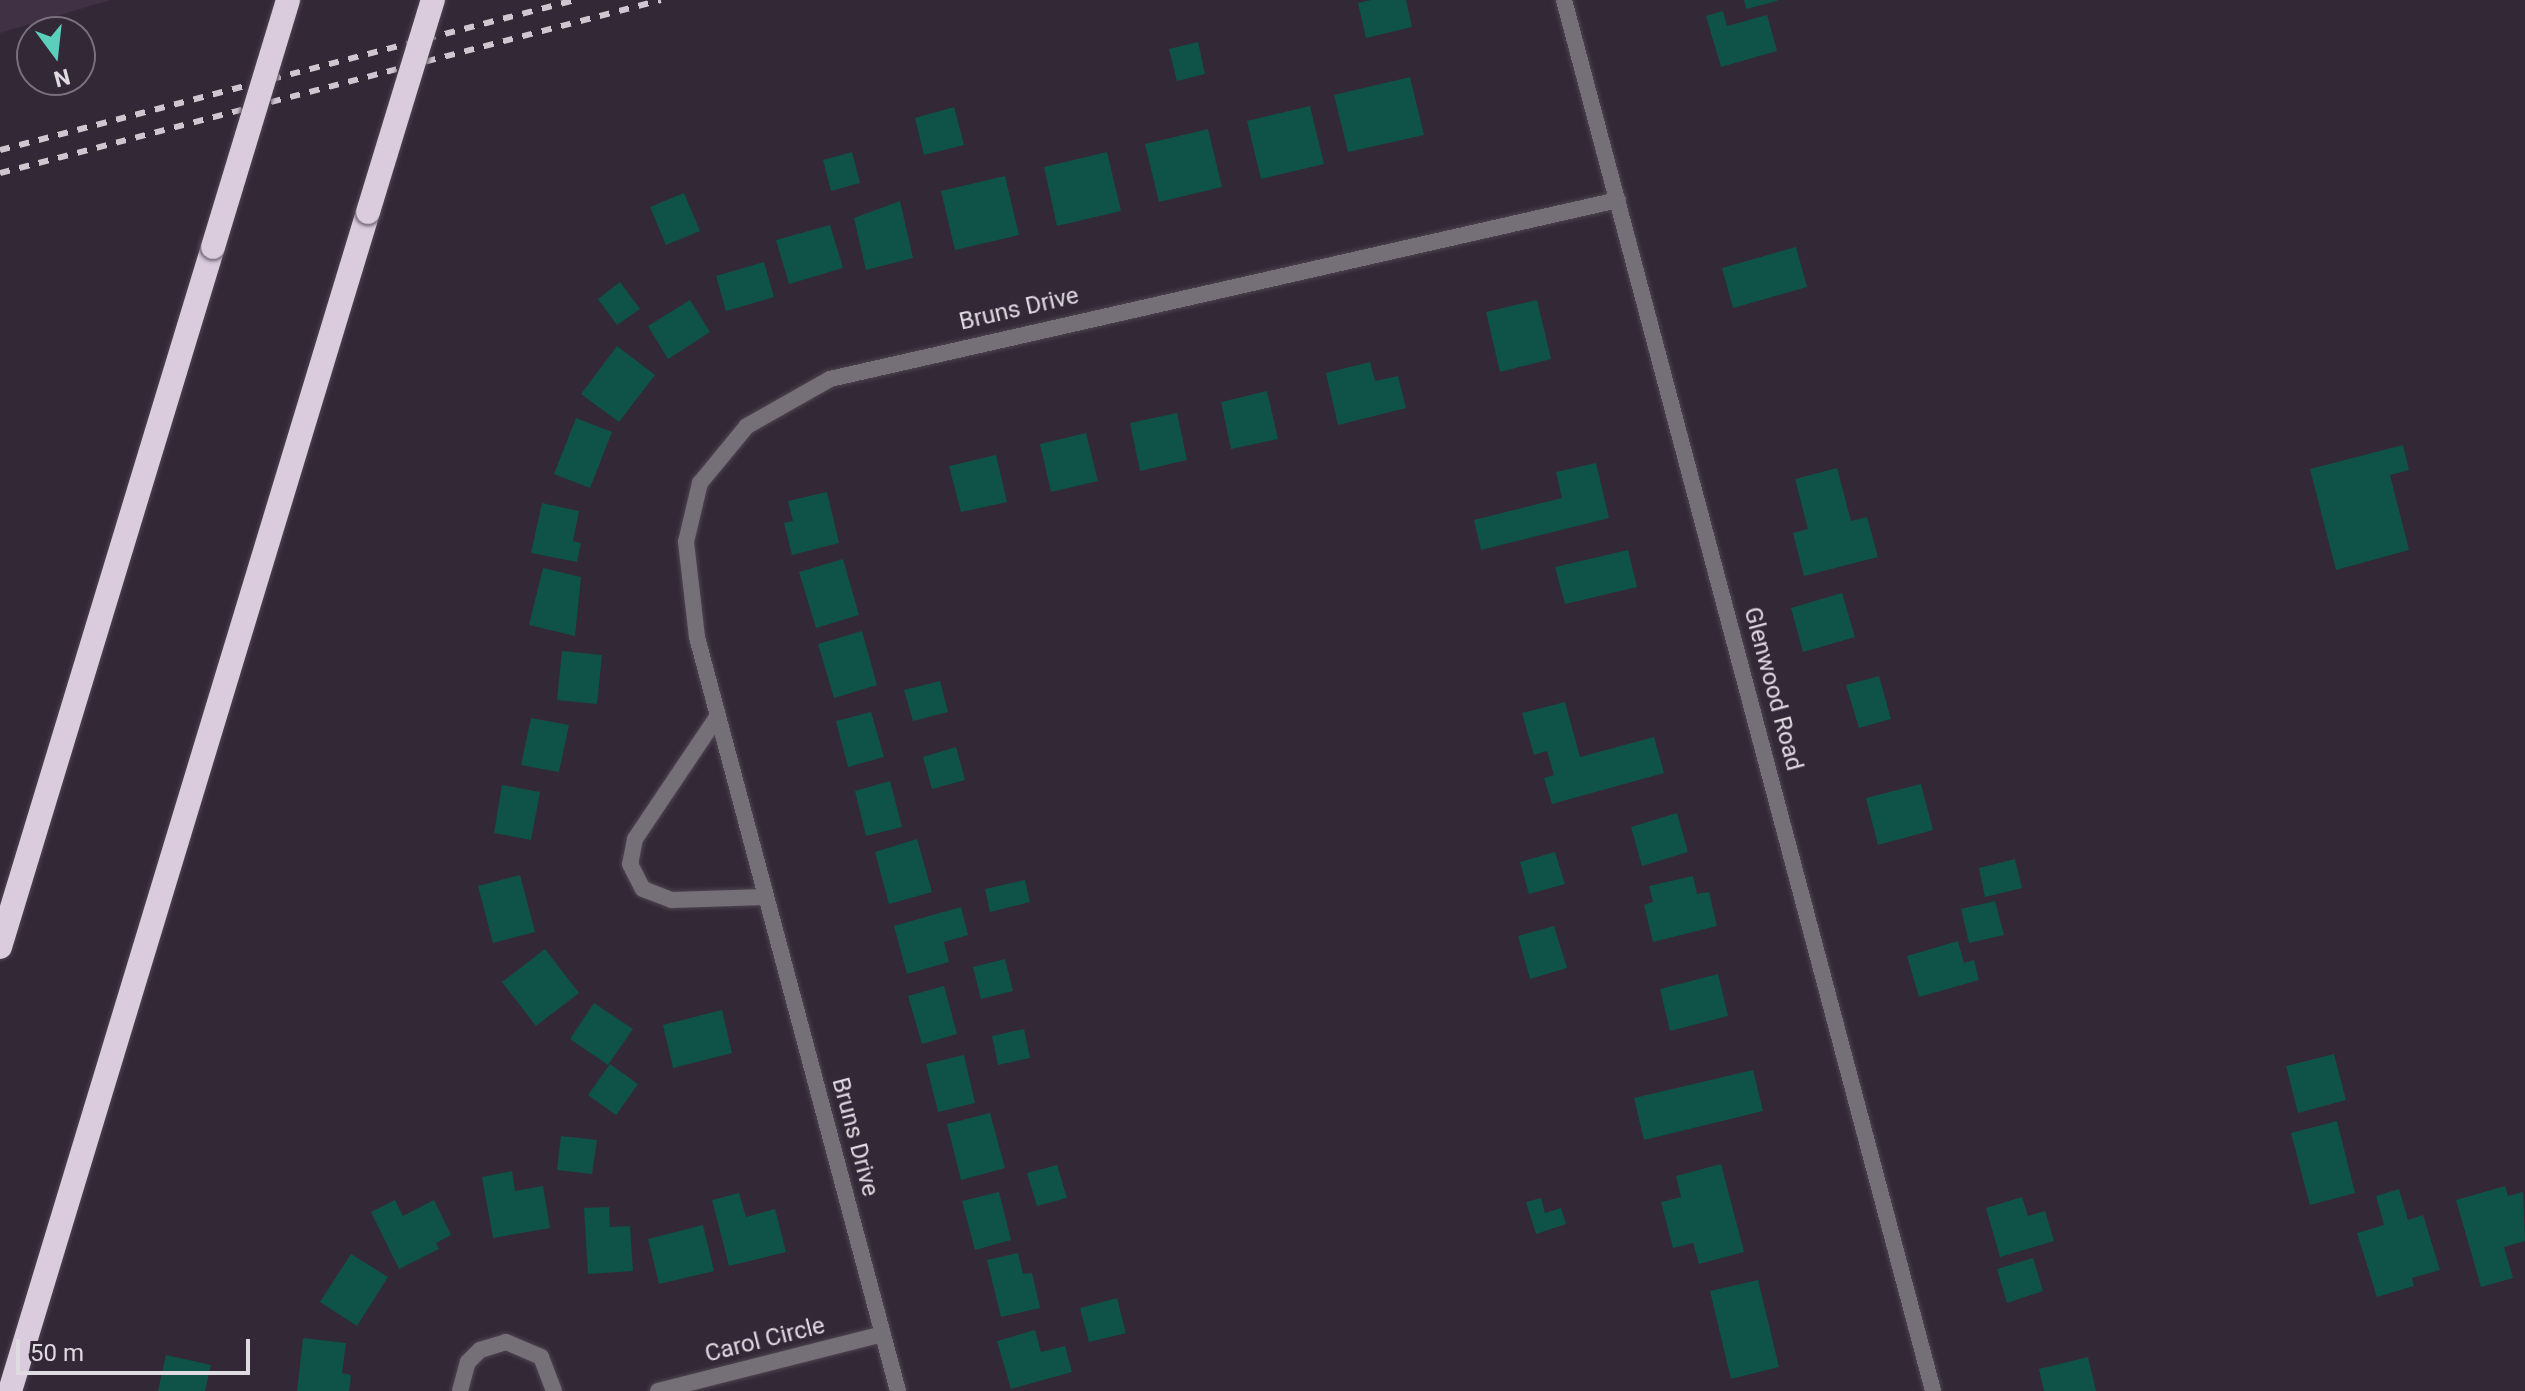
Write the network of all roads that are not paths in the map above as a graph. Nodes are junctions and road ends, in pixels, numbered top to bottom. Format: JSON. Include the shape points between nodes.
{"nodes":[{"id":1,"x":288,"y":0,"type":"edge"},
{"id":2,"x":433,"y":0,"type":"edge"},
{"id":3,"x":1564,"y":0,"type":"edge"},
{"id":4,"x":1618,"y":200,"type":"junction"},
{"id":5,"x":717,"y":717,"type":"junction"},
{"id":6,"x":765,"y":897,"type":"junction"},
{"id":7,"x":0,"y":947,"type":"edge"},
{"id":8,"x":883,"y":1334,"type":"junction"},
{"id":9,"x":10,"y":1391,"type":"edge"},
{"id":10,"x":460,"y":1391,"type":"edge"},
{"id":11,"x":554,"y":1391,"type":"edge"},
{"id":12,"x":658,"y":1391,"type":"edge"},
{"id":13,"x":898,"y":1391,"type":"edge"},
{"id":14,"x":1933,"y":1391,"type":"edge"}],
"edges":[{"from":1,"to":7,"type":"highway","bridge":true},
{"from":2,"to":9,"type":"highway","bridge":true},
{"from":3,"to":4,"type":"street","name":"Glenwood Road"},
{"from":4,"to":5,"type":"street","name":"Bruns Drive","via":[[876,365],[787,399],[729,442],[700,483],[688,518],[688,590]]},
{"from":4,"to":14,"type":"street","name":"Glenwood Road"},
{"from":5,"to":6,"type":"street","name":"Bruns Drive"},
{"from":5,"to":6,"type":"street","via":[[696,756],[635,839],[630,864],[643,889],[672,900]]},
{"from":6,"to":8,"type":"street","name":"Bruns Drive"},
{"from":8,"to":12,"type":"street","name":"Carol Circle"},
{"from":8,"to":13,"type":"street","name":"Bruns Drive"},
{"from":10,"to":11,"type":"street","via":[[468,1362],[480,1350],[506,1342],[541,1357]]}]}
